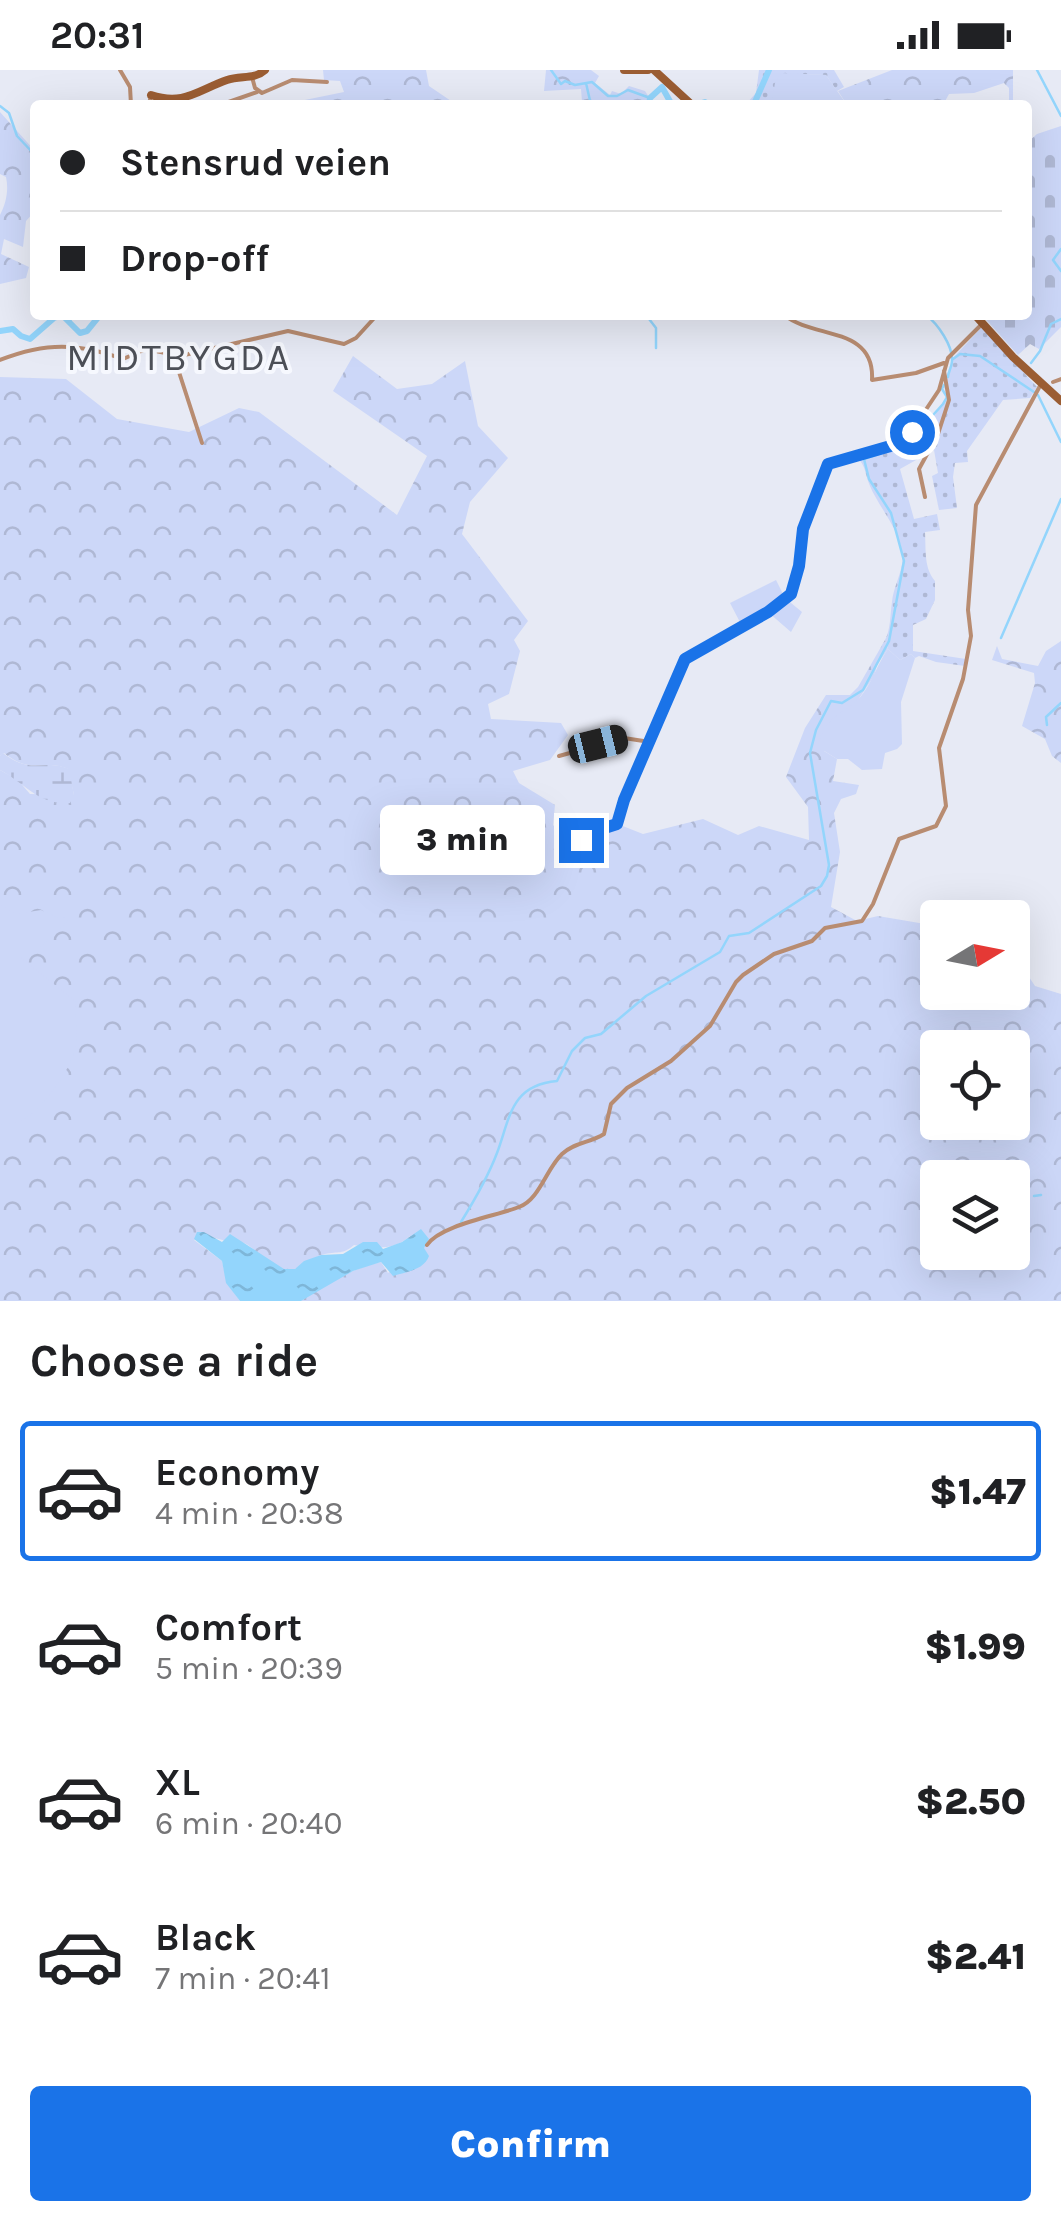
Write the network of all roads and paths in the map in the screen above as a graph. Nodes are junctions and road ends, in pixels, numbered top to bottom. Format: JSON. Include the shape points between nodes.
{"nodes":[{"id":1,"x":120,"y":70,"type":"edge"},
{"id":2,"x":265,"y":70,"type":"edge"},
{"id":3,"x":630,"y":70,"type":"edge"},
{"id":4,"x":654,"y":70,"type":"edge"},
{"id":5,"x":252,"y":77,"type":"junction"},
{"id":6,"x":328,"y":82,"type":"dead end"},
{"id":7,"x":258,"y":92,"type":"junction"},
{"id":8,"x":131,"y":100,"type":"edge"},
{"id":9,"x":150,"y":100,"type":"edge"},
{"id":10,"x":235,"y":100,"type":"edge"},
{"id":11,"x":686,"y":100,"type":"edge"},
{"id":12,"x":372,"y":320,"type":"edge"},
{"id":13,"x":793,"y":320,"type":"edge"},
{"id":14,"x":979,"y":320,"type":"edge"},
{"id":15,"x":982,"y":324,"type":"junction"},
{"id":16,"x":180,"y":356,"type":"junction"},
{"id":17,"x":0,"y":360,"type":"edge"},
{"id":18,"x":946,"y":362,"type":"junction"},
{"id":19,"x":944,"y":371,"type":"junction"},
{"id":20,"x":1061,"y":379,"type":"edge"},
{"id":21,"x":1054,"y":382,"type":"dead end"},
{"id":22,"x":1041,"y":384,"type":"junction"},
{"id":23,"x":1061,"y":402,"type":"edge"},
{"id":24,"x":202,"y":443,"type":"dead end"},
{"id":25,"x":924,"y":497,"type":"dead end"},
{"id":26,"x":650,"y":742,"type":"junction"},
{"id":27,"x":560,"y":756,"type":"dead end"},
{"id":28,"x":581,"y":840,"type":"dead end"},
{"id":29,"x":427,"y":1244,"type":"dead end"}],
"edges":[{"from":1,"to":8,"type":"street"},
{"from":2,"to":5,"type":"main road"},
{"from":3,"to":4,"type":"main road"},
{"from":4,"to":11,"type":"main road"},
{"from":5,"to":7,"type":"street"},
{"from":5,"to":9,"type":"main road","via":[[226,80],[195,99]]},
{"from":6,"to":7,"type":"street","via":[[295,80]]},
{"from":7,"to":10,"type":"street"},
{"from":12,"to":16,"type":"street","via":[[344,344],[288,331]]},
{"from":13,"to":18,"type":"street","via":[[861,345],[872,380]]},
{"from":14,"to":15,"type":"main road"},
{"from":15,"to":18,"type":"street"},
{"from":15,"to":22,"type":"main road"},
{"from":16,"to":17,"type":"street","via":[[150,348],[123,360],[67,345]]},
{"from":16,"to":24,"type":"street","via":[[178,369]]},
{"from":18,"to":19,"type":"street"},
{"from":19,"to":25,"type":"street","via":[[950,400],[919,469]]},
{"from":19,"to":26,"type":"street","via":[[907,438],[828,464],[803,529],[791,594],[685,659]]},
{"from":20,"to":21,"type":"street"},
{"from":22,"to":23,"type":"main road"},
{"from":22,"to":29,"type":"street","via":[[976,504],[969,648],[939,748],[945,810],[932,830],[899,838],[862,921],[825,928],[736,982],[710,1026],[626,1088],[611,1104],[604,1134],[565,1151],[530,1201]]},
{"from":26,"to":27,"type":"street","via":[[624,738]]},
{"from":26,"to":28,"type":"street","via":[[617,824]]}]}
